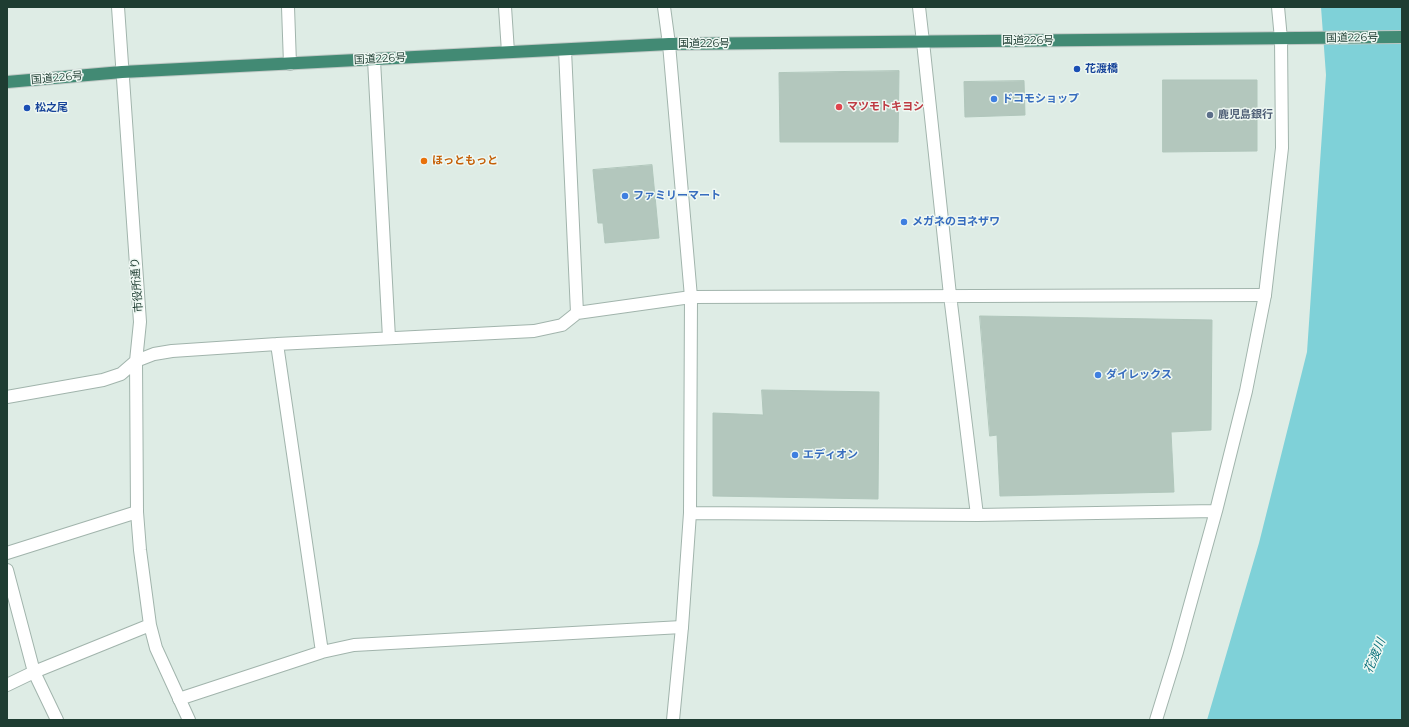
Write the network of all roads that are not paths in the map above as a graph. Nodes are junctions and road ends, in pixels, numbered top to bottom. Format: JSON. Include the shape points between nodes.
{"nodes":[{"id":1,"x":118,"y":7,"type":"edge"},
{"id":2,"x":288,"y":7,"type":"edge"},
{"id":3,"x":505,"y":7,"type":"edge"},
{"id":4,"x":664,"y":7,"type":"edge"},
{"id":5,"x":919,"y":7,"type":"edge"},
{"id":6,"x":1278,"y":7,"type":"edge"},
{"id":7,"x":1402,"y":37,"type":"edge"},
{"id":8,"x":1281,"y":39,"type":"junction"},
{"id":9,"x":923,"y":42,"type":"junction"},
{"id":10,"x":669,"y":44,"type":"junction"},
{"id":11,"x":565,"y":50,"type":"junction"},
{"id":12,"x":508,"y":52,"type":"junction"},
{"id":13,"x":374,"y":60,"type":"junction"},
{"id":14,"x":290,"y":64,"type":"junction"},
{"id":15,"x":122,"y":72,"type":"junction"},
{"id":16,"x":7,"y":82,"type":"edge"},
{"id":17,"x":950,"y":295,"type":"junction"},
{"id":18,"x":1266,"y":295,"type":"junction"},
{"id":19,"x":691,"y":297,"type":"junction"},
{"id":20,"x":577,"y":313,"type":"junction"},
{"id":21,"x":389,"y":338,"type":"junction"},
{"id":22,"x":277,"y":344,"type":"junction"},
{"id":23,"x":136,"y":360,"type":"junction"},
{"id":24,"x":7,"y":398,"type":"edge"},
{"id":25,"x":1216,"y":511,"type":"junction"},
{"id":26,"x":137,"y":512,"type":"junction"},
{"id":27,"x":690,"y":513,"type":"junction"},
{"id":28,"x":977,"y":515,"type":"junction"},
{"id":29,"x":7,"y":553,"type":"edge"},
{"id":30,"x":7,"y":570,"type":"edge"},
{"id":31,"x":150,"y":624,"type":"junction"},
{"id":32,"x":682,"y":627,"type":"junction"},
{"id":33,"x":322,"y":652,"type":"junction"},
{"id":34,"x":34,"y":672,"type":"junction"},
{"id":35,"x":7,"y":684,"type":"edge"},
{"id":36,"x":179,"y":699,"type":"junction"},
{"id":37,"x":57,"y":720,"type":"edge"},
{"id":38,"x":189,"y":720,"type":"edge"},
{"id":39,"x":673,"y":720,"type":"edge"},
{"id":40,"x":1156,"y":720,"type":"edge"}],
"edges":[{"from":1,"to":15,"type":"street","name":"市役所通り"},
{"from":2,"to":14,"type":"street"},
{"from":3,"to":12,"type":"street"},
{"from":4,"to":10,"type":"street"},
{"from":5,"to":9,"type":"street"},
{"from":6,"to":8,"type":"street"},
{"from":7,"to":8,"type":"highway","name":"国道226号"},
{"from":8,"to":9,"type":"highway","name":"国道226号"},
{"from":8,"to":18,"type":"street","via":[[1282,148]]},
{"from":9,"to":10,"type":"highway","name":"国道226号"},
{"from":9,"to":17,"type":"street"},
{"from":10,"to":11,"type":"highway","name":"国道226号"},
{"from":10,"to":19,"type":"street"},
{"from":11,"to":12,"type":"highway","name":"国道226号"},
{"from":11,"to":20,"type":"street"},
{"from":12,"to":13,"type":"highway","name":"国道226号"},
{"from":13,"to":14,"type":"highway","name":"国道226号"},
{"from":13,"to":21,"type":"street"},
{"from":14,"to":15,"type":"highway","name":"国道226号"},
{"from":15,"to":16,"type":"highway","name":"国道226号"},
{"from":15,"to":23,"type":"street","name":"市役所通り","via":[[140,322]]},
{"from":17,"to":18,"type":"street"},
{"from":17,"to":19,"type":"street"},
{"from":17,"to":28,"type":"street"},
{"from":18,"to":25,"type":"street","via":[[1246,391]]},
{"from":19,"to":20,"type":"street"},
{"from":19,"to":27,"type":"street"},
{"from":20,"to":21,"type":"street","via":[[562,325],[534,331]]},
{"from":21,"to":22,"type":"street"},
{"from":22,"to":23,"type":"street","via":[[172,351]]},
{"from":22,"to":33,"type":"street"},
{"from":23,"to":24,"type":"street","via":[[121,374],[103,380]]},
{"from":23,"to":26,"type":"street","name":"市役所通り"},
{"from":25,"to":28,"type":"street"},
{"from":25,"to":40,"type":"street"},
{"from":26,"to":29,"type":"street"},
{"from":26,"to":31,"type":"street","name":"市役所通り"},
{"from":27,"to":28,"type":"street"},
{"from":27,"to":32,"type":"street"},
{"from":30,"to":34,"type":"street"},
{"from":31,"to":34,"type":"street"},
{"from":31,"to":36,"type":"street","name":"市役所通り","via":[[156,648]]},
{"from":32,"to":33,"type":"street","via":[[354,646]]},
{"from":32,"to":39,"type":"street"},
{"from":33,"to":36,"type":"street"},
{"from":34,"to":35,"type":"street"},
{"from":34,"to":37,"type":"street"},
{"from":36,"to":38,"type":"street","name":"市役所通り"}]}
